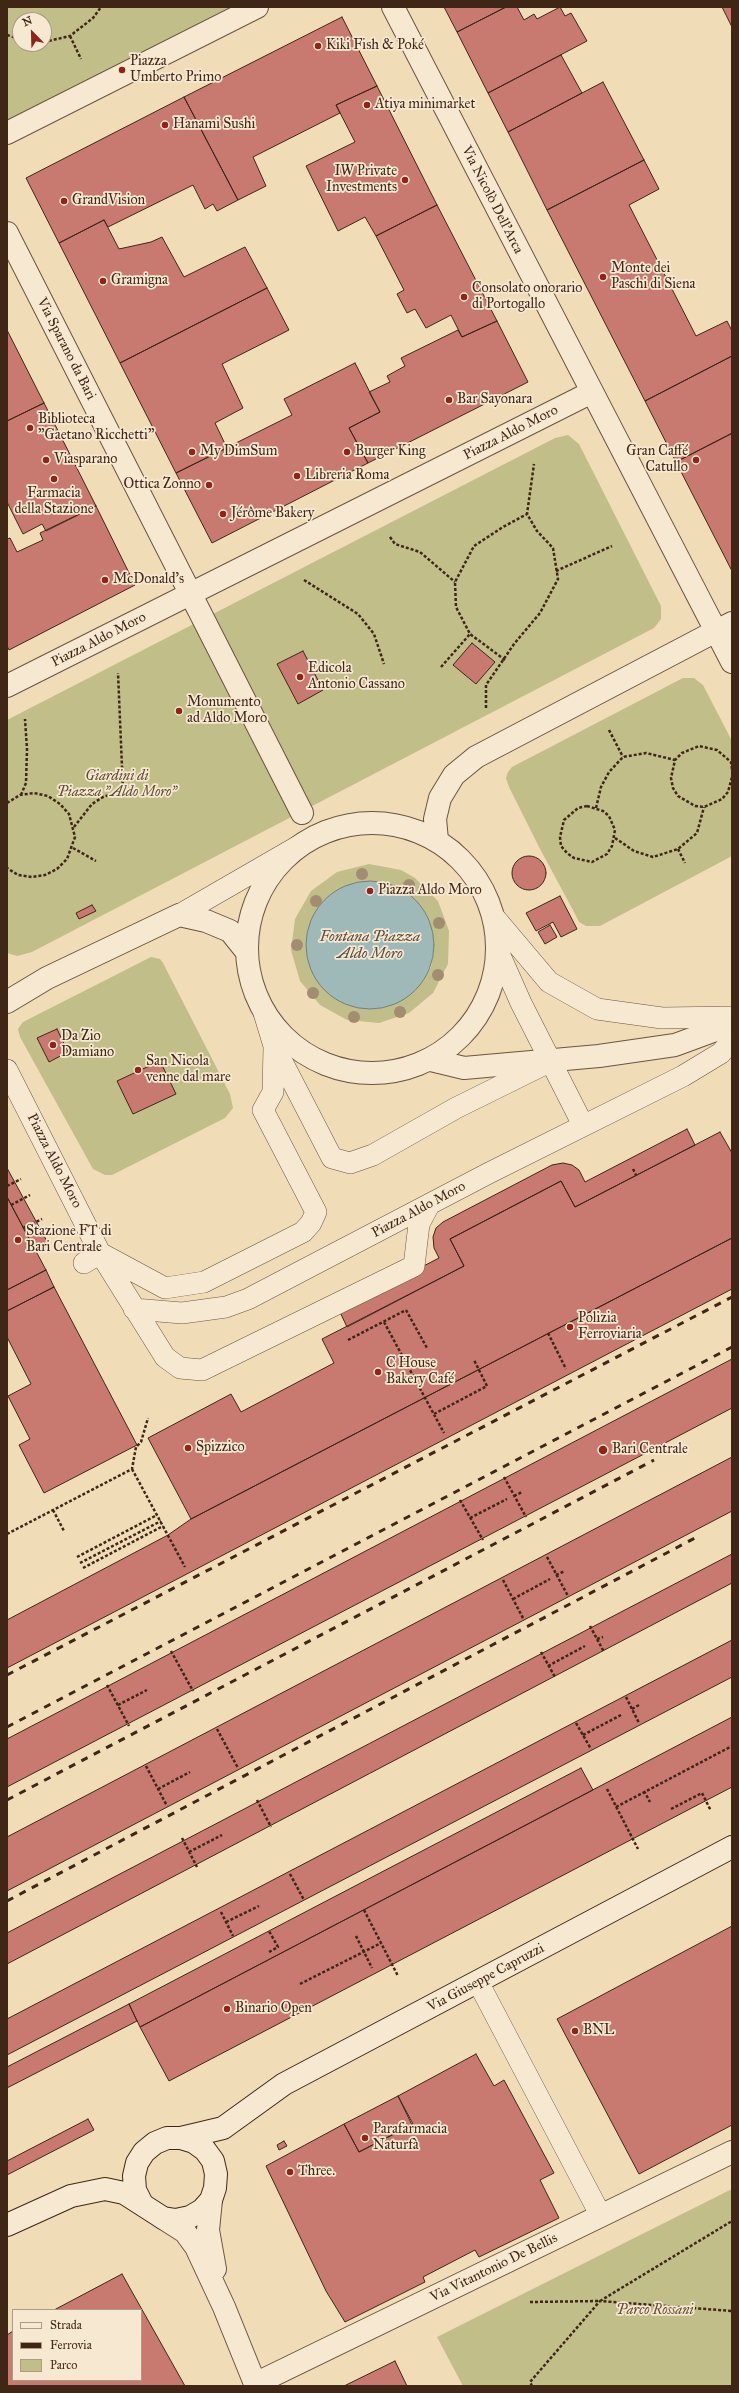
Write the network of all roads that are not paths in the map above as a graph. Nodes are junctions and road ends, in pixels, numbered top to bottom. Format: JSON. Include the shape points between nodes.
{"nodes":[{"id":1,"x":257,"y":7,"type":"edge"},
{"id":2,"x":393,"y":7,"type":"edge"},
{"id":3,"x":7,"y":133,"type":"edge"},
{"id":4,"x":7,"y":234,"type":"edge"},
{"id":5,"x":592,"y":392,"type":"junction"},
{"id":6,"x":190,"y":594,"type":"junction"},
{"id":7,"x":724,"y":627,"type":"edge"},
{"id":8,"x":732,"y":662,"type":"edge"},
{"id":9,"x":7,"y":686,"type":"edge"},
{"id":10,"x":302,"y":813,"type":"dead end"},
{"id":11,"x":314,"y":837,"type":"junction"},
{"id":12,"x":437,"y":840,"type":"junction"},
{"id":13,"x":179,"y":915,"type":"junction"},
{"id":14,"x":495,"y":918,"type":"junction"},
{"id":15,"x":246,"y":950,"type":"junction"},
{"id":16,"x":498,"y":951,"type":"junction"},
{"id":17,"x":7,"y":1002,"type":"edge"},
{"id":18,"x":264,"y":1013,"type":"junction"},
{"id":19,"x":732,"y":1017,"type":"edge"},
{"id":20,"x":732,"y":1024,"type":"edge"},
{"id":21,"x":732,"y":1040,"type":"edge"},
{"id":22,"x":274,"y":1046,"type":"junction"},
{"id":23,"x":431,"y":1060,"type":"junction"},
{"id":24,"x":552,"y":1060,"type":"junction"},
{"id":25,"x":7,"y":1070,"type":"edge"},
{"id":26,"x":298,"y":1092,"type":"junction"},
{"id":27,"x":257,"y":1113,"type":"junction"},
{"id":28,"x":583,"y":1125,"type":"junction"},
{"id":29,"x":429,"y":1205,"type":"junction"},
{"id":30,"x":92,"y":1258,"type":"junction"},
{"id":31,"x":134,"y":1309,"type":"junction"},
{"id":32,"x":732,"y":1847,"type":"edge"},
{"id":33,"x":478,"y":1982,"type":"junction"},
{"id":34,"x":244,"y":2115,"type":"junction"},
{"id":35,"x":181,"y":2138,"type":"junction"},
{"id":36,"x":144,"y":2152,"type":"junction"},
{"id":37,"x":732,"y":2152,"type":"edge"},
{"id":38,"x":216,"y":2174,"type":"junction"},
{"id":39,"x":88,"y":2192,"type":"junction"},
{"id":40,"x":211,"y":2200,"type":"junction"},
{"id":41,"x":141,"y":2202,"type":"junction"},
{"id":42,"x":600,"y":2216,"type":"junction"},
{"id":43,"x":163,"y":2218,"type":"junction"},
{"id":44,"x":7,"y":2225,"type":"edge"},
{"id":45,"x":224,"y":2307,"type":"junction"},
{"id":46,"x":256,"y":2385,"type":"edge"}],
"edges":[{"from":1,"to":3,"type":"street"},
{"from":2,"to":5,"type":"street","name":"Via Nicolò Dell'Arca"},
{"from":4,"to":6,"type":"street","name":"Via Sparano da Bari"},
{"from":5,"to":6,"type":"street","name":"Piazza Aldo Moro"},
{"from":5,"to":7,"type":"street"},
{"from":6,"to":9,"type":"street","name":"Piazza Aldo Moro"},
{"from":6,"to":10,"type":"street"},
{"from":7,"to":8,"type":"street"},
{"from":7,"to":12,"type":"street","via":[[476,757],[454,775],[440,798],[435,819]]},
{"from":11,"to":12,"type":"street","via":[[353,824],[374,823],[406,827]]},
{"from":11,"to":13,"type":"lane"},
{"from":11,"to":15,"type":"street","via":[[291,852],[271,873],[257,896],[249,923]]},
{"from":12,"to":14,"type":"street","via":[[463,861],[482,887]]},
{"from":13,"to":15,"type":"street","via":[[206,921],[230,931]]},
{"from":13,"to":17,"type":"street","via":[[47,978]]},
{"from":14,"to":16,"type":"street"},
{"from":14,"to":19,"type":"lane","via":[[549,982],[597,1010],[662,1018]]},
{"from":15,"to":18,"type":"street","via":[[251,983]]},
{"from":16,"to":23,"type":"street","via":[[493,984],[479,1015],[458,1040]]},
{"from":16,"to":24,"type":"lane","via":[[521,1003]]},
{"from":18,"to":22,"type":"lane"},
{"from":18,"to":23,"type":"street","via":[[288,1042],[320,1063],[356,1073],[395,1072]]},
{"from":20,"to":24,"type":"street","via":[[675,1045]]},
{"from":21,"to":28,"type":"lane","name":"Piazza Aldo Moro","via":[[721,1053],[683,1076]]},
{"from":22,"to":26,"type":"lane"},
{"from":22,"to":27,"type":"lane","via":[[273,1092]]},
{"from":23,"to":24,"type":"street","via":[[464,1068]]},
{"from":24,"to":26,"type":"lane","via":[[456,1108],[373,1155],[350,1163],[332,1158]]},
{"from":24,"to":28,"type":"lane"},
{"from":25,"to":30,"type":"lane","name":"Piazza Aldo Moro"},
{"from":26,"to":27,"type":"lane"},
{"from":27,"to":30,"type":"lane","via":[[316,1212],[311,1224],[303,1232],[204,1282],[165,1288]]},
{"from":28,"to":29,"type":"lane","name":"Piazza Aldo Moro"},
{"from":29,"to":31,"type":"lane","name":"Piazza Aldo Moro","via":[[248,1300],[226,1307],[182,1313]]},
{"from":29,"to":31,"type":"lane","name":"Piazza Aldo Moro","via":[[419,1224],[414,1266],[202,1370],[180,1368],[165,1357]]},
{"from":30,"to":31,"type":"lane","name":"Piazza Aldo Moro"},
{"from":32,"to":33,"type":"street","name":"Via Giuseppe Capruzzi"},
{"from":33,"to":34,"type":"street","name":"Via Giuseppe Capruzzi","via":[[284,2084]]},
{"from":33,"to":42,"type":"lane"},
{"from":34,"to":35,"type":"street","name":"Via Giuseppe Capruzzi","via":[[223,2128]]},
{"from":34,"to":38,"type":"street","name":"Via Giuseppe Capruzzi","via":[[222,2144],[216,2162]]},
{"from":35,"to":36,"type":"street","name":"Via Giuseppe Capruzzi","via":[[161,2140]]},
{"from":35,"to":38,"type":"street","name":"Via Giuseppe Capruzzi","via":[[194,2142],[205,2150],[213,2161]]},
{"from":36,"to":39,"type":"street","name":"Via Giuseppe Capruzzi","via":[[124,2172]]},
{"from":36,"to":41,"type":"street","name":"Via Giuseppe Capruzzi","via":[[137,2163],[134,2176],[135,2190]]},
{"from":37,"to":42,"type":"street","name":"Via Vitantonio De Bellis"},
{"from":38,"to":40,"type":"street","name":"Via Giuseppe Capruzzi","via":[[216,2188]]},
{"from":39,"to":41,"type":"street","name":"Via Giuseppe Capruzzi","via":[[115,2190]]},
{"from":39,"to":44,"type":"street","name":"Via Giuseppe Capruzzi","via":[[54,2203]]},
{"from":40,"to":43,"type":"street","via":[[202,2210],[190,2217],[176,2220]]},
{"from":40,"to":45,"type":"street","name":"Via Giuseppe Capruzzi","via":[[208,2230]]},
{"from":41,"to":43,"type":"street","name":"Via Giuseppe Capruzzi","via":[[151,2212]]},
{"from":42,"to":46,"type":"street","name":"Via Vitantonio De Bellis"},
{"from":43,"to":45,"type":"street","name":"Via Giuseppe Capruzzi","via":[[190,2238]]},
{"from":45,"to":46,"type":"street"}]}
